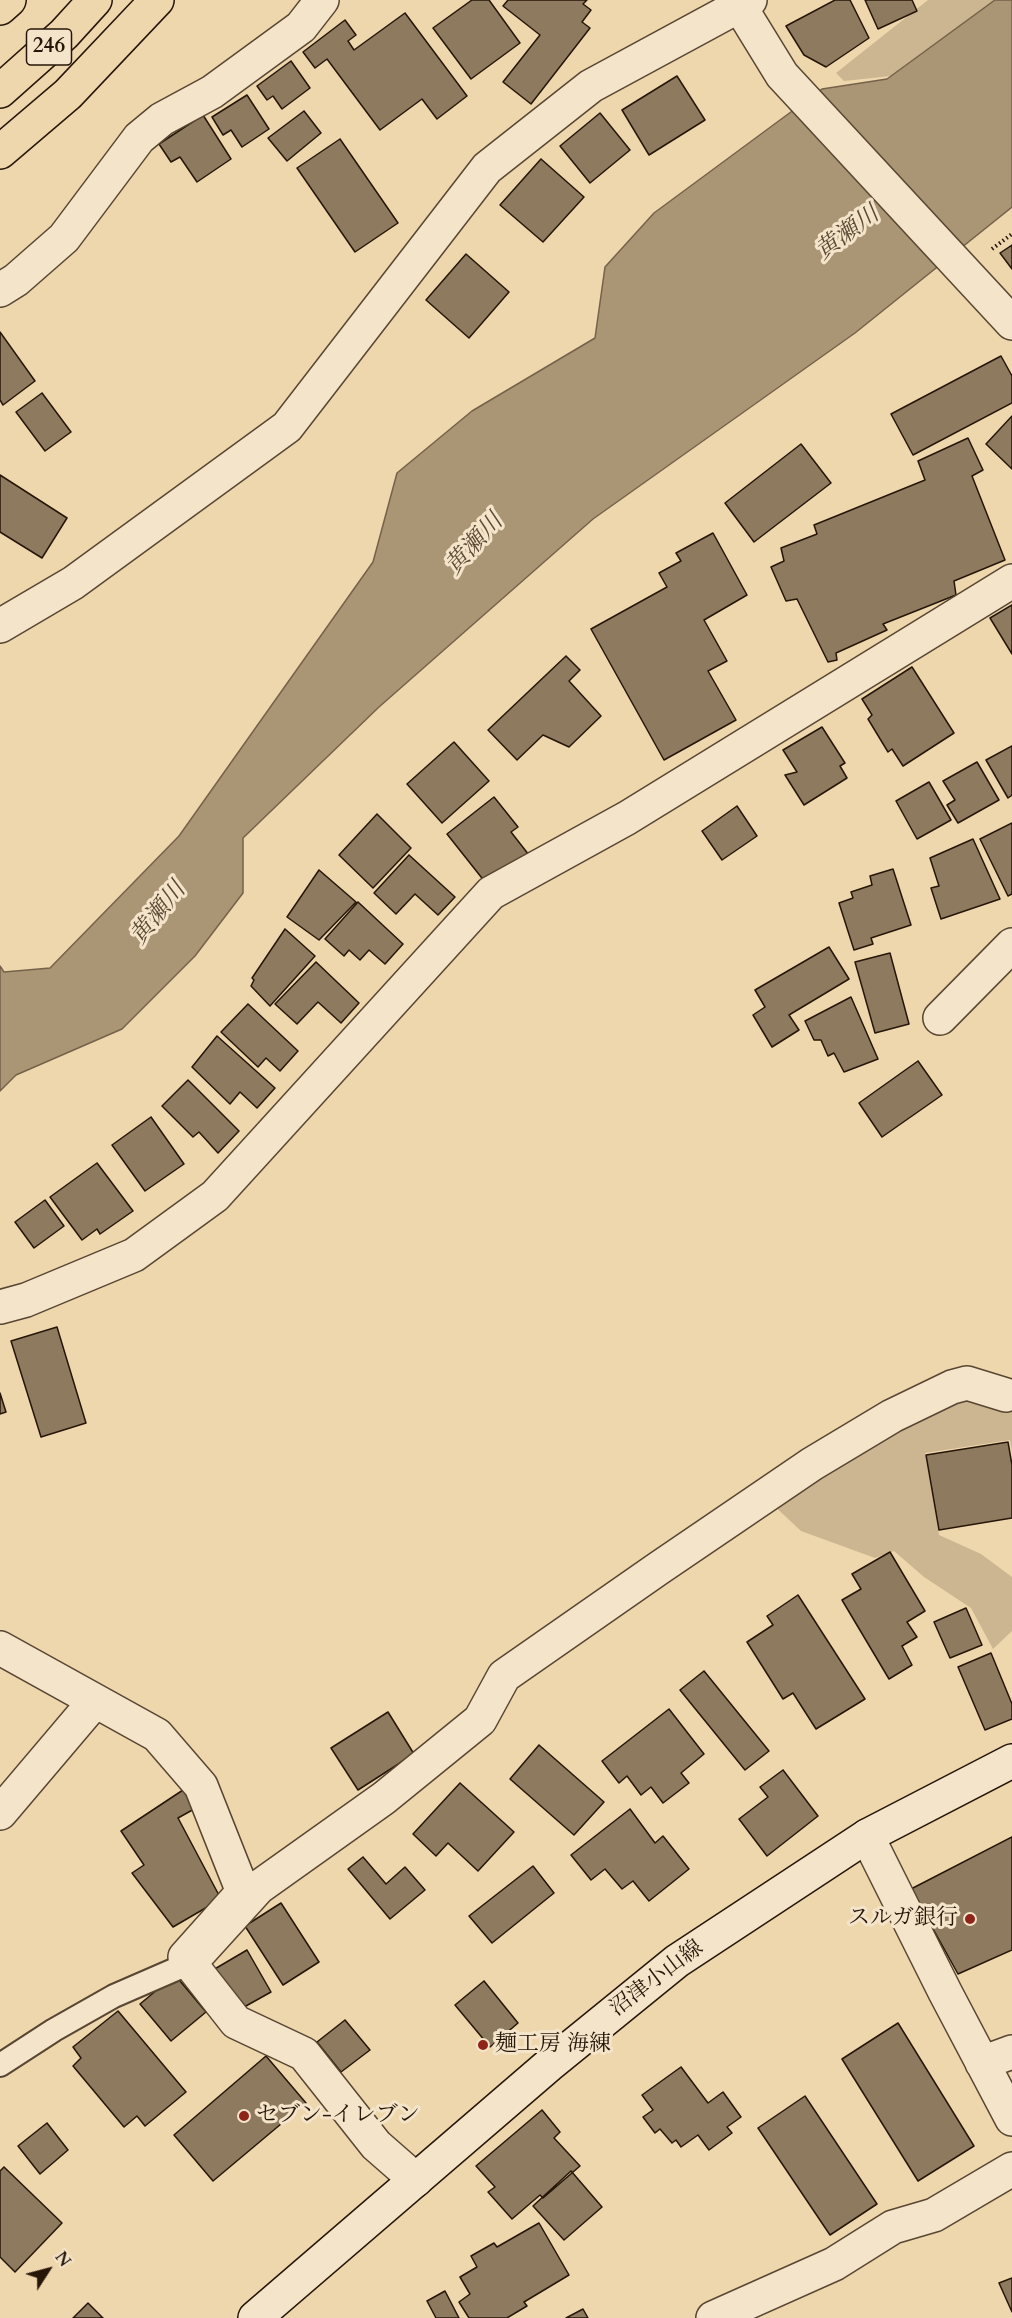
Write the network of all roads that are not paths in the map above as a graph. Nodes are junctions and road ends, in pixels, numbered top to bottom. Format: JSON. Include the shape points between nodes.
{"nodes":[{"id":1,"x":9,"y":0,"type":"edge"},
{"id":2,"x":95,"y":0,"type":"edge"},
{"id":3,"x":157,"y":0,"type":"edge"},
{"id":4,"x":322,"y":0,"type":"edge"},
{"id":5,"x":742,"y":2,"type":"edge"},
{"id":6,"x":0,"y":8,"type":"edge"},
{"id":7,"x":0,"y":91,"type":"edge"},
{"id":8,"x":0,"y":152,"type":"edge"},
{"id":9,"x":0,"y":290,"type":"edge"},
{"id":10,"x":1012,"y":324,"type":"edge"},
{"id":11,"x":1012,"y":581,"type":"edge"},
{"id":12,"x":0,"y":626,"type":"edge"},
{"id":13,"x":1012,"y":945,"type":"edge"},
{"id":14,"x":940,"y":1018,"type":"dead end"},
{"id":15,"x":0,"y":1307,"type":"edge"},
{"id":16,"x":1006,"y":1395,"type":"dead end"},
{"id":17,"x":0,"y":1648,"type":"edge"},
{"id":18,"x":94,"y":1701,"type":"junction"},
{"id":19,"x":1012,"y":1761,"type":"edge"},
{"id":20,"x":0,"y":1812,"type":"edge"},
{"id":21,"x":867,"y":1836,"type":"junction"},
{"id":22,"x":190,"y":1963,"type":"junction"},
{"id":23,"x":997,"y":2058,"type":"edge"},
{"id":24,"x":0,"y":2065,"type":"edge"},
{"id":25,"x":1012,"y":2118,"type":"edge"},
{"id":26,"x":1012,"y":2169,"type":"edge"},
{"id":27,"x":416,"y":2180,"type":"junction"},
{"id":28,"x":255,"y":2318,"type":"edge"},
{"id":29,"x":713,"y":2318,"type":"edge"}],
"edges":[{"from":1,"to":6,"type":"highway","number":"246"},
{"from":2,"to":7,"type":"highway","number":"246","via":[[64,34]]},
{"from":3,"to":8,"type":"highway","via":[[68,94]]},
{"from":4,"to":9,"type":"street","via":[[301,27],[212,92],[162,119],[139,138],[64,238]]},
{"from":5,"to":10,"type":"street","via":[[782,75]]},
{"from":5,"to":12,"type":"street","via":[[591,86],[487,168],[287,427],[72,583]]},
{"from":11,"to":15,"type":"street","via":[[627,819],[491,893],[215,1196],[134,1255]]},
{"from":13,"to":14,"type":"street"},
{"from":16,"to":22,"type":"street","via":[[967,1383],[892,1416],[812,1464],[659,1568],[504,1676],[480,1720],[384,1798],[258,1887]]},
{"from":17,"to":18,"type":"street"},
{"from":18,"to":20,"type":"street"},
{"from":18,"to":22,"type":"street","via":[[157,1735],[201,1786],[243,1892],[185,1957]]},
{"from":19,"to":21,"type":"street","name":"沼津小山線"},
{"from":21,"to":23,"type":"street"},
{"from":21,"to":27,"type":"street","name":"沼津小山線","via":[[677,1960]]},
{"from":22,"to":24,"type":"lane","via":[[114,1996]]},
{"from":22,"to":27,"type":"street","via":[[237,2022],[304,2054],[376,2145]]},
{"from":23,"to":25,"type":"street"},
{"from":26,"to":29,"type":"street","via":[[934,2215],[893,2228],[834,2264]]},
{"from":27,"to":28,"type":"street","name":"沼津小山線"}]}
